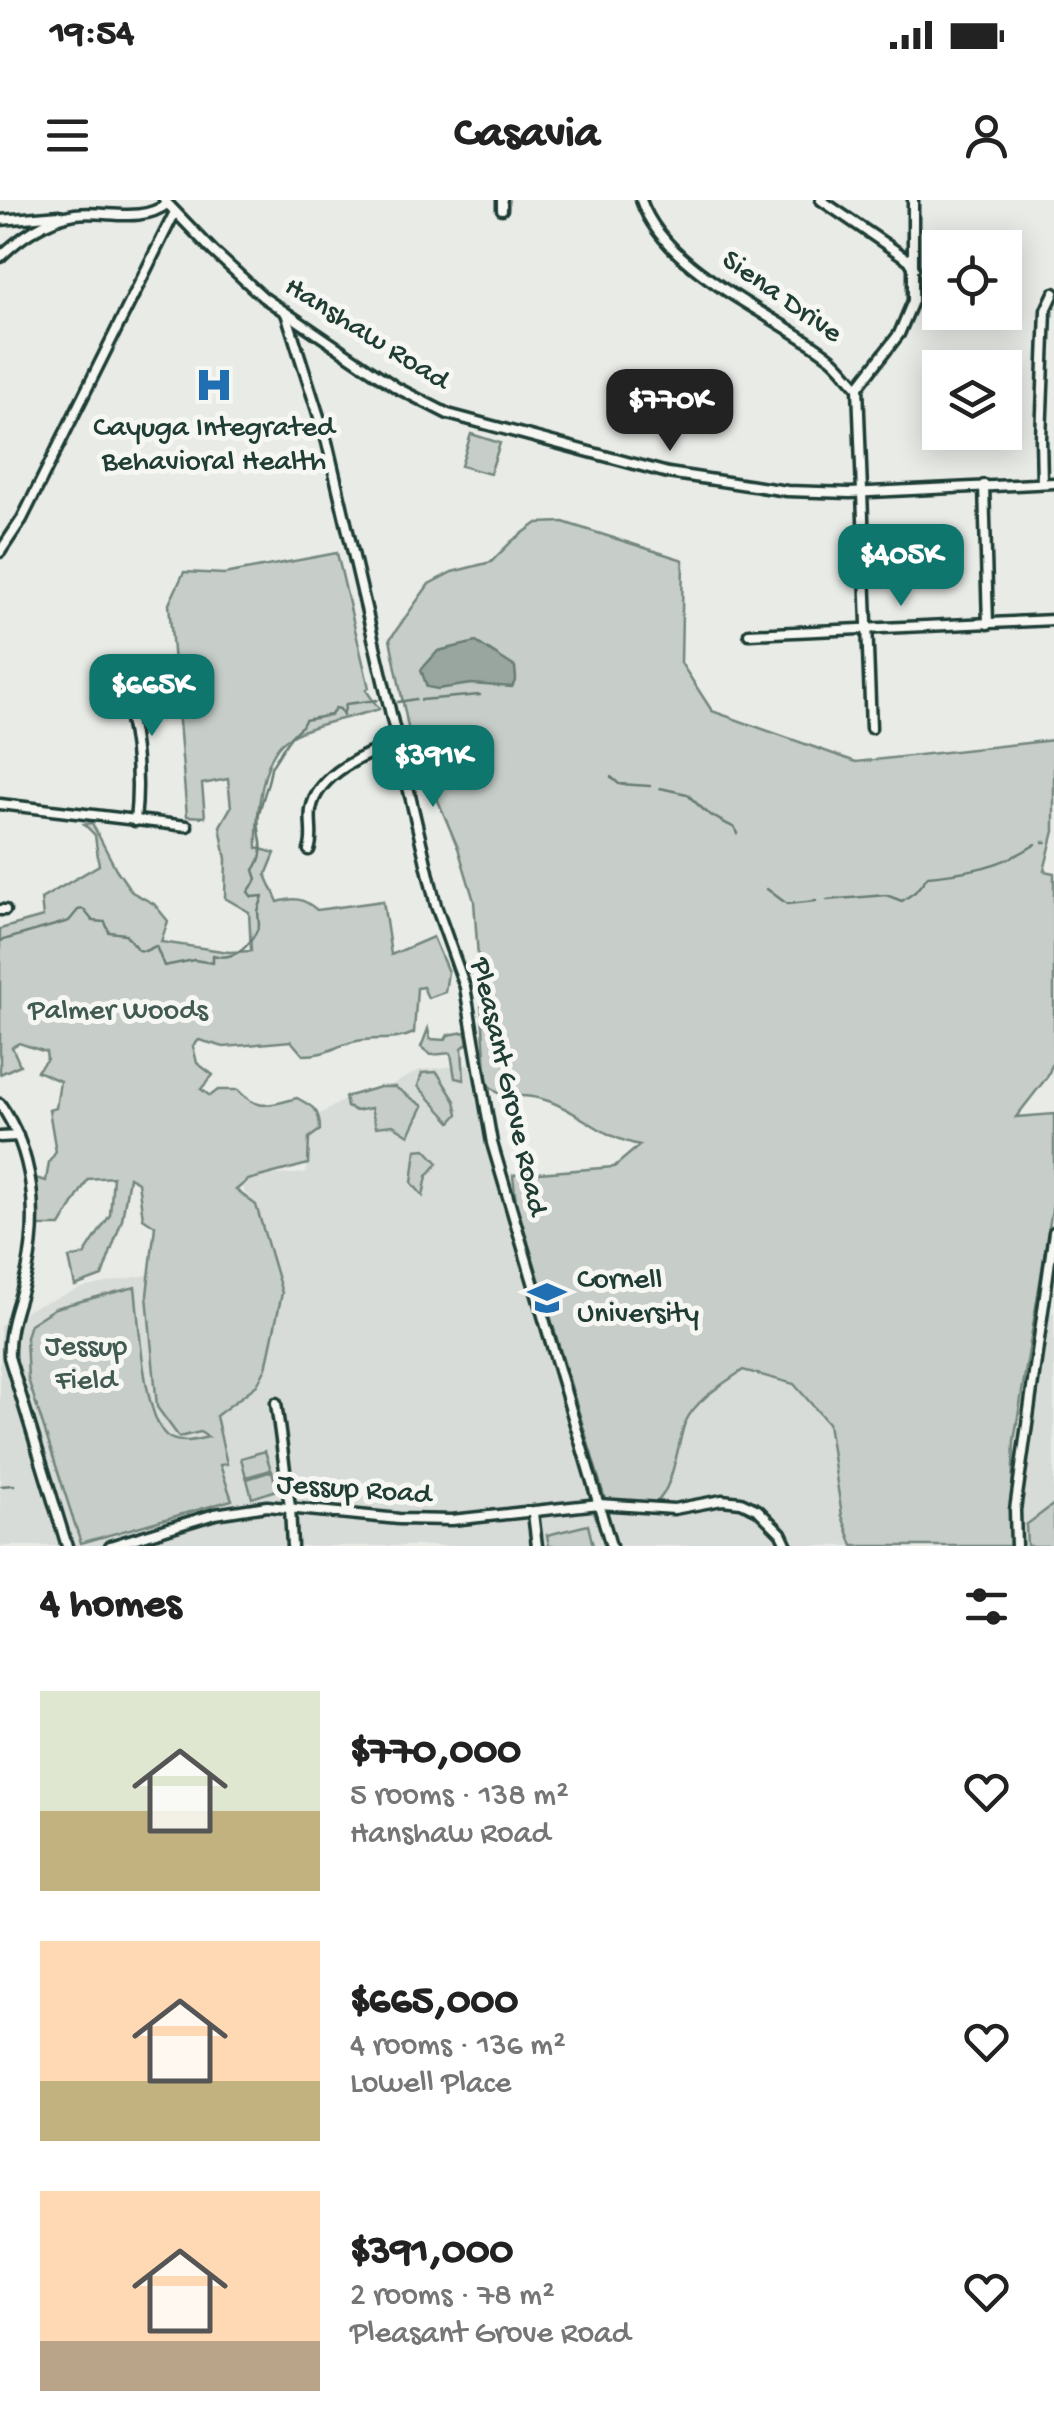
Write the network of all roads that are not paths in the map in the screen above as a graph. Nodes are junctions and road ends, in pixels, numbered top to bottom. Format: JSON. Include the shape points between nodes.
{"nodes":[{"id":1,"x":641,"y":200,"type":"edge"},
{"id":2,"x":821,"y":200,"type":"edge"},
{"id":3,"x":913,"y":200,"type":"edge"},
{"id":4,"x":166,"y":202,"type":"edge"},
{"id":5,"x":174,"y":212,"type":"junction"},
{"id":6,"x":72,"y":214,"type":"junction"},
{"id":7,"x":0,"y":220,"type":"edge"},
{"id":8,"x":0,"y":257,"type":"edge"},
{"id":9,"x":914,"y":268,"type":"junction"},
{"id":10,"x":1054,"y":293,"type":"edge"},
{"id":11,"x":286,"y":313,"type":"junction"},
{"id":12,"x":307,"y":327,"type":"junction"},
{"id":13,"x":298,"y":345,"type":"junction"},
{"id":14,"x":1043,"y":379,"type":"junction"},
{"id":15,"x":1054,"y":379,"type":"edge"},
{"id":16,"x":858,"y":387,"type":"junction"},
{"id":17,"x":1042,"y":483,"type":"junction"},
{"id":18,"x":1054,"y":483,"type":"edge"},
{"id":19,"x":984,"y":485,"type":"junction"},
{"id":20,"x":860,"y":492,"type":"junction"},
{"id":21,"x":0,"y":552,"type":"edge"},
{"id":22,"x":1054,"y":620,"type":"edge"},
{"id":23,"x":988,"y":624,"type":"junction"},
{"id":24,"x":866,"y":630,"type":"junction"},
{"id":25,"x":749,"y":634,"type":"dead end"},
{"id":26,"x":114,"y":665,"type":"dead end"},
{"id":27,"x":870,"y":728,"type":"dead end"},
{"id":28,"x":397,"y":744,"type":"junction"},
{"id":29,"x":0,"y":804,"type":"edge"},
{"id":30,"x":136,"y":820,"type":"junction"},
{"id":31,"x":187,"y":826,"type":"dead end"},
{"id":32,"x":308,"y":850,"type":"dead end"},
{"id":33,"x":0,"y":1104,"type":"edge"},
{"id":34,"x":18,"y":1136,"type":"junction"},
{"id":35,"x":0,"y":1137,"type":"edge"},
{"id":36,"x":1054,"y":1232,"type":"edge"},
{"id":37,"x":1049,"y":1310,"type":"edge"},
{"id":38,"x":11,"y":1324,"type":"junction"},
{"id":39,"x":0,"y":1325,"type":"edge"},
{"id":40,"x":276,"y":1404,"type":"dead end"},
{"id":41,"x":599,"y":1504,"type":"junction"},
{"id":42,"x":290,"y":1507,"type":"junction"},
{"id":43,"x":533,"y":1513,"type":"junction"},
{"id":44,"x":67,"y":1546,"type":"edge"},
{"id":45,"x":110,"y":1546,"type":"edge"},
{"id":46,"x":292,"y":1546,"type":"edge"},
{"id":47,"x":538,"y":1546,"type":"edge"},
{"id":48,"x":612,"y":1546,"type":"edge"},
{"id":49,"x":787,"y":1546,"type":"edge"},
{"id":50,"x":1016,"y":1546,"type":"edge"}],
"edges":[{"from":1,"to":16,"type":"street","name":"Siena Drive","via":[[652,224],[684,256],[830,357]]},
{"from":2,"to":9,"type":"street"},
{"from":3,"to":9,"type":"street"},
{"from":4,"to":5,"type":"street","name":"Hanshaw Road"},
{"from":4,"to":6,"type":"street","via":[[142,215]]},
{"from":5,"to":11,"type":"street","name":"Hanshaw Road"},
{"from":5,"to":21,"type":"street"},
{"from":6,"to":7,"type":"street"},
{"from":6,"to":8,"type":"street","via":[[32,232]]},
{"from":9,"to":16,"type":"street","via":[[904,325]]},
{"from":10,"to":14,"type":"street","via":[[1047,304]]},
{"from":11,"to":12,"type":"street","name":"Hanshaw Road"},
{"from":11,"to":13,"type":"street","name":"Pleasant Grove Road"},
{"from":12,"to":13,"type":"street"},
{"from":12,"to":20,"type":"street","name":"Hanshaw Road","via":[[415,399],[466,419],[698,480],[804,493]]},
{"from":13,"to":28,"type":"street","name":"Pleasant Grove Road"},
{"from":14,"to":15,"type":"street"},
{"from":14,"to":17,"type":"street"},
{"from":16,"to":20,"type":"street"},
{"from":17,"to":18,"type":"street","name":"Hanshaw Road"},
{"from":17,"to":19,"type":"street","name":"Hanshaw Road"},
{"from":19,"to":20,"type":"street","name":"Hanshaw Road"},
{"from":19,"to":23,"type":"street"},
{"from":20,"to":24,"type":"street"},
{"from":22,"to":23,"type":"street"},
{"from":23,"to":24,"type":"street"},
{"from":24,"to":25,"type":"street"},
{"from":24,"to":27,"type":"street"},
{"from":26,"to":30,"type":"street","via":[[131,722]]},
{"from":28,"to":32,"type":"street","via":[[358,756],[317,796]]},
{"from":28,"to":41,"type":"street","name":"Pleasant Grove Road","via":[[436,906],[468,1000],[492,1143]]},
{"from":29,"to":30,"type":"street"},
{"from":30,"to":31,"type":"street"},
{"from":33,"to":34,"type":"street"},
{"from":34,"to":35,"type":"street"},
{"from":34,"to":38,"type":"street","via":[[28,1164],[32,1218],[27,1270]]},
{"from":36,"to":37,"type":"street"},
{"from":37,"to":50,"type":"street","via":[[1015,1510]]},
{"from":38,"to":39,"type":"street"},
{"from":38,"to":44,"type":"street","via":[[10,1365]]},
{"from":40,"to":42,"type":"street"},
{"from":41,"to":43,"type":"street","name":"Jessup Road"},
{"from":41,"to":48,"type":"street","name":"Pleasant Grove Road"},
{"from":41,"to":49,"type":"street","name":"Jessup Road","via":[[664,1510],[741,1502],[768,1518]]},
{"from":42,"to":43,"type":"street","name":"Jessup Road","via":[[412,1520]]},
{"from":42,"to":45,"type":"street","name":"Jessup Road","via":[[215,1514]]},
{"from":42,"to":46,"type":"street"},
{"from":43,"to":47,"type":"street"}]}
